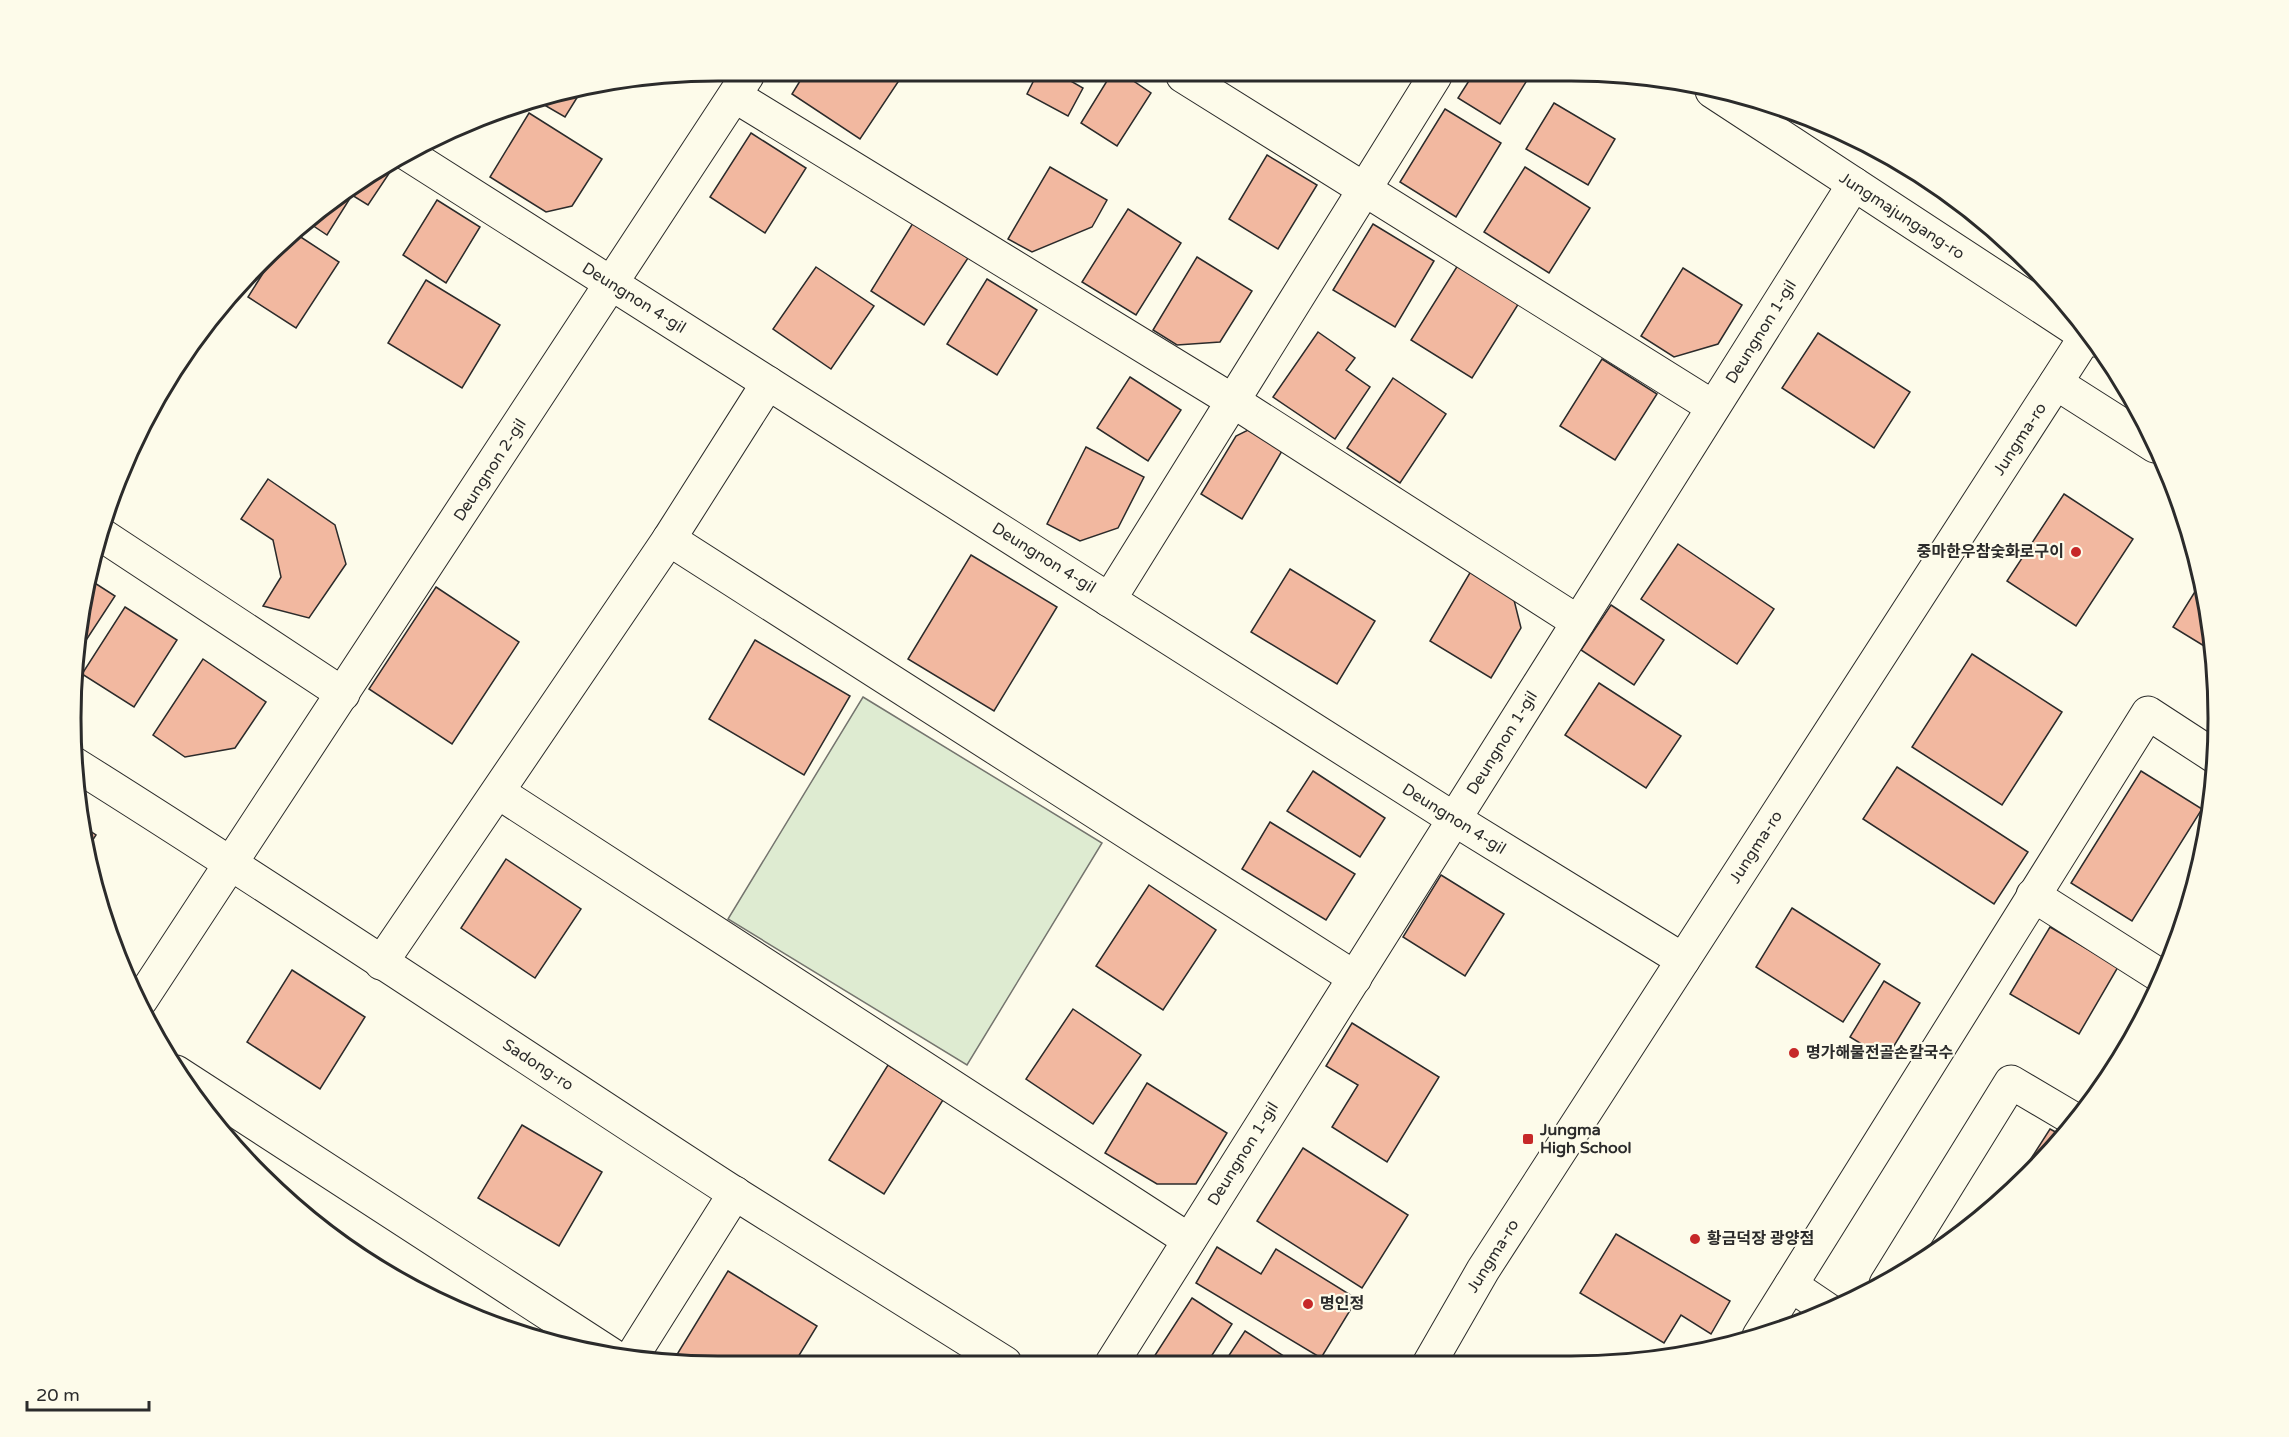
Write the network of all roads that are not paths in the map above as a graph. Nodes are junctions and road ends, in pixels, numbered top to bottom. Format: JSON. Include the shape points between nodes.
{"nodes":[{"id":1,"x":1191,"y":81,"type":"edge"},
{"id":2,"x":1432,"y":81,"type":"edge"},
{"id":3,"x":741,"y":86,"type":"edge"},
{"id":4,"x":1727,"y":101,"type":"edge"},
{"id":5,"x":415,"y":158,"type":"edge"},
{"id":6,"x":1854,"y":184,"type":"junction"},
{"id":7,"x":1364,"y":189,"type":"junction"},
{"id":8,"x":612,"y":284,"type":"junction"},
{"id":9,"x":2072,"y":325,"type":"edge"},
{"id":10,"x":2085,"y":342,"type":"edge"},
{"id":11,"x":768,"y":383,"type":"junction"},
{"id":12,"x":2056,"y":383,"type":"junction"},
{"id":13,"x":1233,"y":401,"type":"junction"},
{"id":14,"x":1713,"y":407,"type":"junction"},
{"id":15,"x":2142,"y":438,"type":"edge"},
{"id":16,"x":108,"y":539,"type":"edge"},
{"id":17,"x":669,"y":539,"type":"junction"},
{"id":18,"x":1109,"y":600,"type":"junction"},
{"id":19,"x":1578,"y":622,"type":"junction"},
{"id":20,"x":343,"y":694,"type":"junction"},
{"id":21,"x":2207,"y":752,"type":"edge"},
{"id":22,"x":83,"y":769,"type":"edge"},
{"id":23,"x":498,"y":792,"type":"junction"},
{"id":24,"x":1454,"y":819,"type":"junction"},
{"id":25,"x":232,"y":863,"type":"junction"},
{"id":26,"x":2033,"y":895,"type":"junction"},
{"id":27,"x":1683,"y":960,"type":"junction"},
{"id":28,"x":381,"y":963,"type":"junction"},
{"id":29,"x":2154,"y":972,"type":"edge"},
{"id":30,"x":1355,"y":978,"type":"junction"},
{"id":31,"x":145,"y":995,"type":"edge"},
{"id":32,"x":198,"y":1086,"type":"edge"},
{"id":33,"x":2069,"y":1116,"type":"edge"},
{"id":34,"x":735,"y":1193,"type":"junction"},
{"id":35,"x":1189,"y":1240,"type":"junction"},
{"id":36,"x":1897,"y":1266,"type":"edge"},
{"id":37,"x":1791,"y":1285,"type":"junction"},
{"id":38,"x":1820,"y":1304,"type":"edge"},
{"id":39,"x":1766,"y":1325,"type":"edge"},
{"id":40,"x":595,"y":1344,"type":"edge"},
{"id":41,"x":636,"y":1351,"type":"edge"},
{"id":42,"x":994,"y":1356,"type":"edge"},
{"id":43,"x":1116,"y":1356,"type":"edge"},
{"id":44,"x":1434,"y":1356,"type":"edge"}],
"edges":[{"from":1,"to":7,"type":"street"},
{"from":2,"to":7,"type":"street"},
{"from":3,"to":8,"type":"street","name":"Deungnon 2-gil"},
{"from":3,"to":13,"type":"street"},
{"from":4,"to":6,"type":"street","name":"Jungmajungang-ro"},
{"from":5,"to":8,"type":"street","name":"Deungnon 4-gil"},
{"from":6,"to":9,"type":"street","name":"Jungmajungang-ro"},
{"from":6,"to":14,"type":"street","name":"Deungnon 1-gil"},
{"from":7,"to":13,"type":"street"},
{"from":7,"to":14,"type":"street"},
{"from":8,"to":11,"type":"street","name":"Deungnon 4-gil"},
{"from":8,"to":20,"type":"street","name":"Deungnon 2-gil"},
{"from":10,"to":12,"type":"street","name":"Jungma-ro"},
{"from":11,"to":17,"type":"street"},
{"from":11,"to":18,"type":"street","name":"Deungnon 4-gil"},
{"from":12,"to":15,"type":"street"},
{"from":12,"to":27,"type":"street","name":"Jungma-ro"},
{"from":13,"to":18,"type":"street"},
{"from":13,"to":19,"type":"street"},
{"from":14,"to":19,"type":"street","name":"Deungnon 1-gil"},
{"from":16,"to":20,"type":"street"},
{"from":17,"to":23,"type":"street"},
{"from":17,"to":30,"type":"street"},
{"from":18,"to":24,"type":"street","name":"Deungnon 4-gil"},
{"from":19,"to":24,"type":"street","name":"Deungnon 1-gil"},
{"from":20,"to":25,"type":"street","name":"Deungnon 2-gil"},
{"from":21,"to":26,"type":"street","via":[[2148,713]]},
{"from":22,"to":25,"type":"street","name":"Sadong-ro"},
{"from":23,"to":28,"type":"street"},
{"from":23,"to":35,"type":"street"},
{"from":24,"to":27,"type":"street","name":"Deungnon 4-gil"},
{"from":24,"to":30,"type":"street","name":"Deungnon 1-gil"},
{"from":25,"to":28,"type":"street","name":"Sadong-ro"},
{"from":25,"to":31,"type":"street","name":"Deungnon 2-gil"},
{"from":26,"to":29,"type":"street"},
{"from":26,"to":37,"type":"street"},
{"from":27,"to":44,"type":"street","name":"Jungma-ro","via":[[1483,1270]]},
{"from":28,"to":34,"type":"street","name":"Sadong-ro"},
{"from":30,"to":35,"type":"street","name":"Deungnon 1-gil"},
{"from":32,"to":40,"type":"street"},
{"from":33,"to":36,"type":"street","via":[[2012,1082]]},
{"from":34,"to":41,"type":"street"},
{"from":34,"to":42,"type":"street","name":"Sadong-ro"},
{"from":35,"to":43,"type":"street","name":"Deungnon 1-gil"},
{"from":37,"to":38,"type":"street"},
{"from":37,"to":39,"type":"street"}]}
